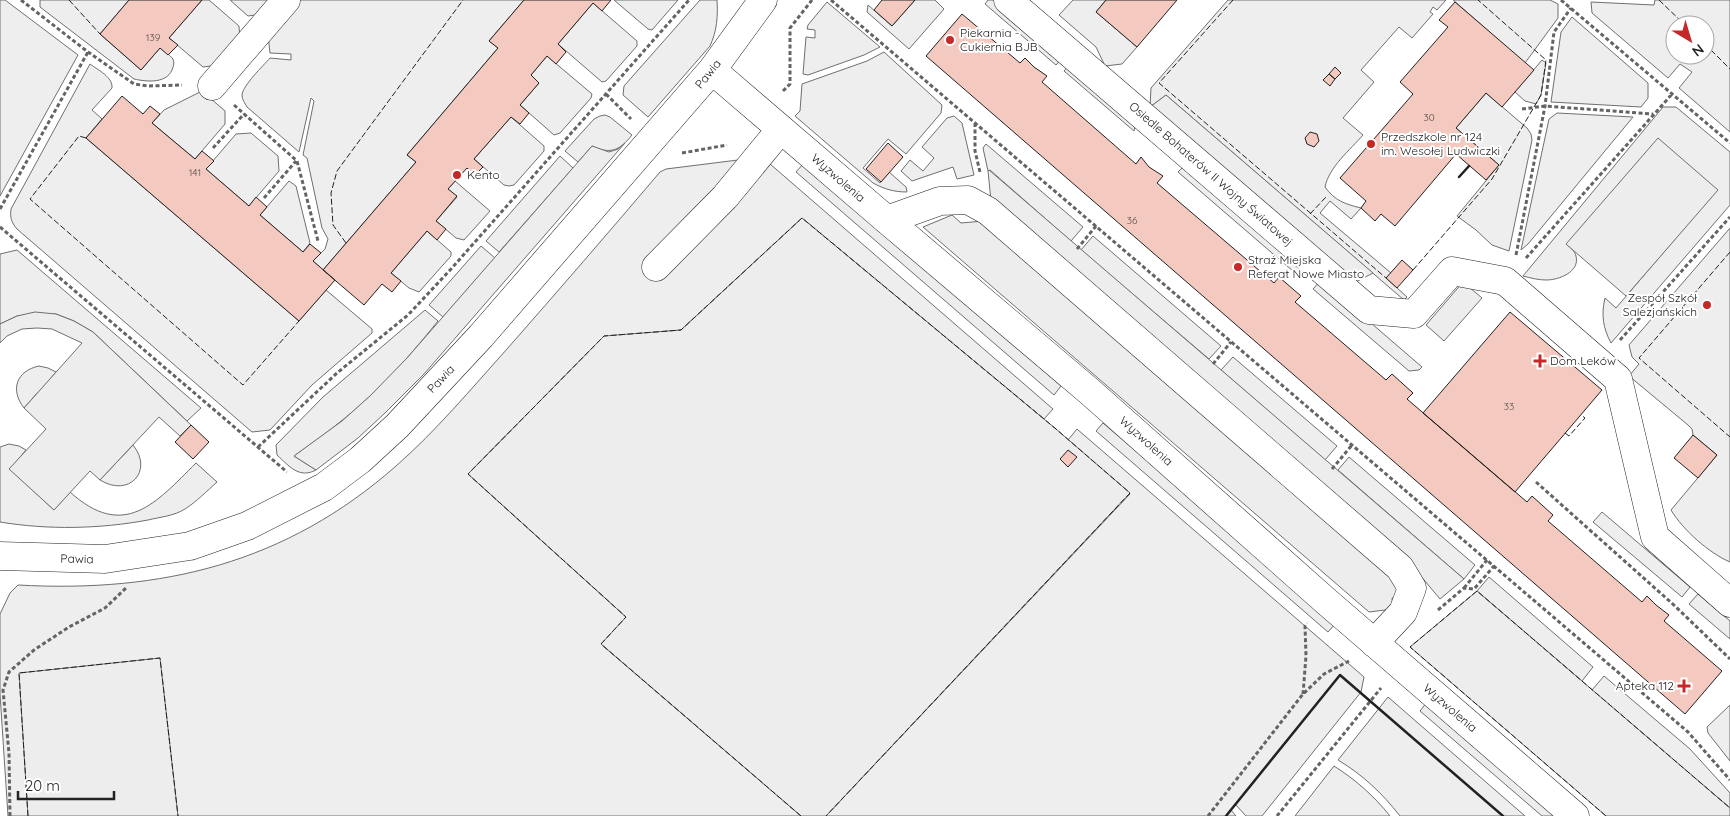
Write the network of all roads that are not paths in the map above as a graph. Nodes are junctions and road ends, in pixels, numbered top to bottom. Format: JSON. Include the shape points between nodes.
{"nodes":[{"id":1,"x":286,"y":0,"type":"edge"},
{"id":2,"x":763,"y":0,"type":"edge"},
{"id":3,"x":1010,"y":1,"type":"edge"},
{"id":4,"x":712,"y":70,"type":"junction"},
{"id":5,"x":212,"y":86,"type":"road end"},
{"id":6,"x":781,"y":129,"type":"junction"},
{"id":7,"x":887,"y":220,"type":"junction"},
{"id":8,"x":656,"y":267,"type":"dead end"},
{"id":9,"x":0,"y":556,"type":"edge"},
{"id":10,"x":1730,"y":603,"type":"edge"},
{"id":11,"x":1374,"y":643,"type":"junction"},
{"id":12,"x":1575,"y":816,"type":"edge"}],
"edges":[{"from":1,"to":5,"type":"street"},
{"from":2,"to":4,"type":"street","name":"Pawia"},
{"from":3,"to":10,"type":"street","name":"Osiedle Bohaterów II Wojny Światowej","via":[[1369,310],[1414,314],[1452,271],[1509,277],[1618,380],[1655,537]]},
{"from":4,"to":6,"type":"street","name":"Wyzwolenia"},
{"from":4,"to":9,"type":"street","name":"Pawia","via":[[436,384],[391,432],[324,486],[261,520],[190,546],[105,559]]},
{"from":6,"to":7,"type":"street","name":"Wyzwolenia"},
{"from":6,"to":8,"type":"street","via":[[725,197]]},
{"from":7,"to":11,"type":"street","name":"Wyzwolenia","via":[[1089,391]]},
{"from":7,"to":11,"type":"street","via":[[940,201],[968,200],[988,211],[1400,568],[1412,588],[1403,612]]},
{"from":11,"to":12,"type":"street","name":"Wyzwolenia"}]}
